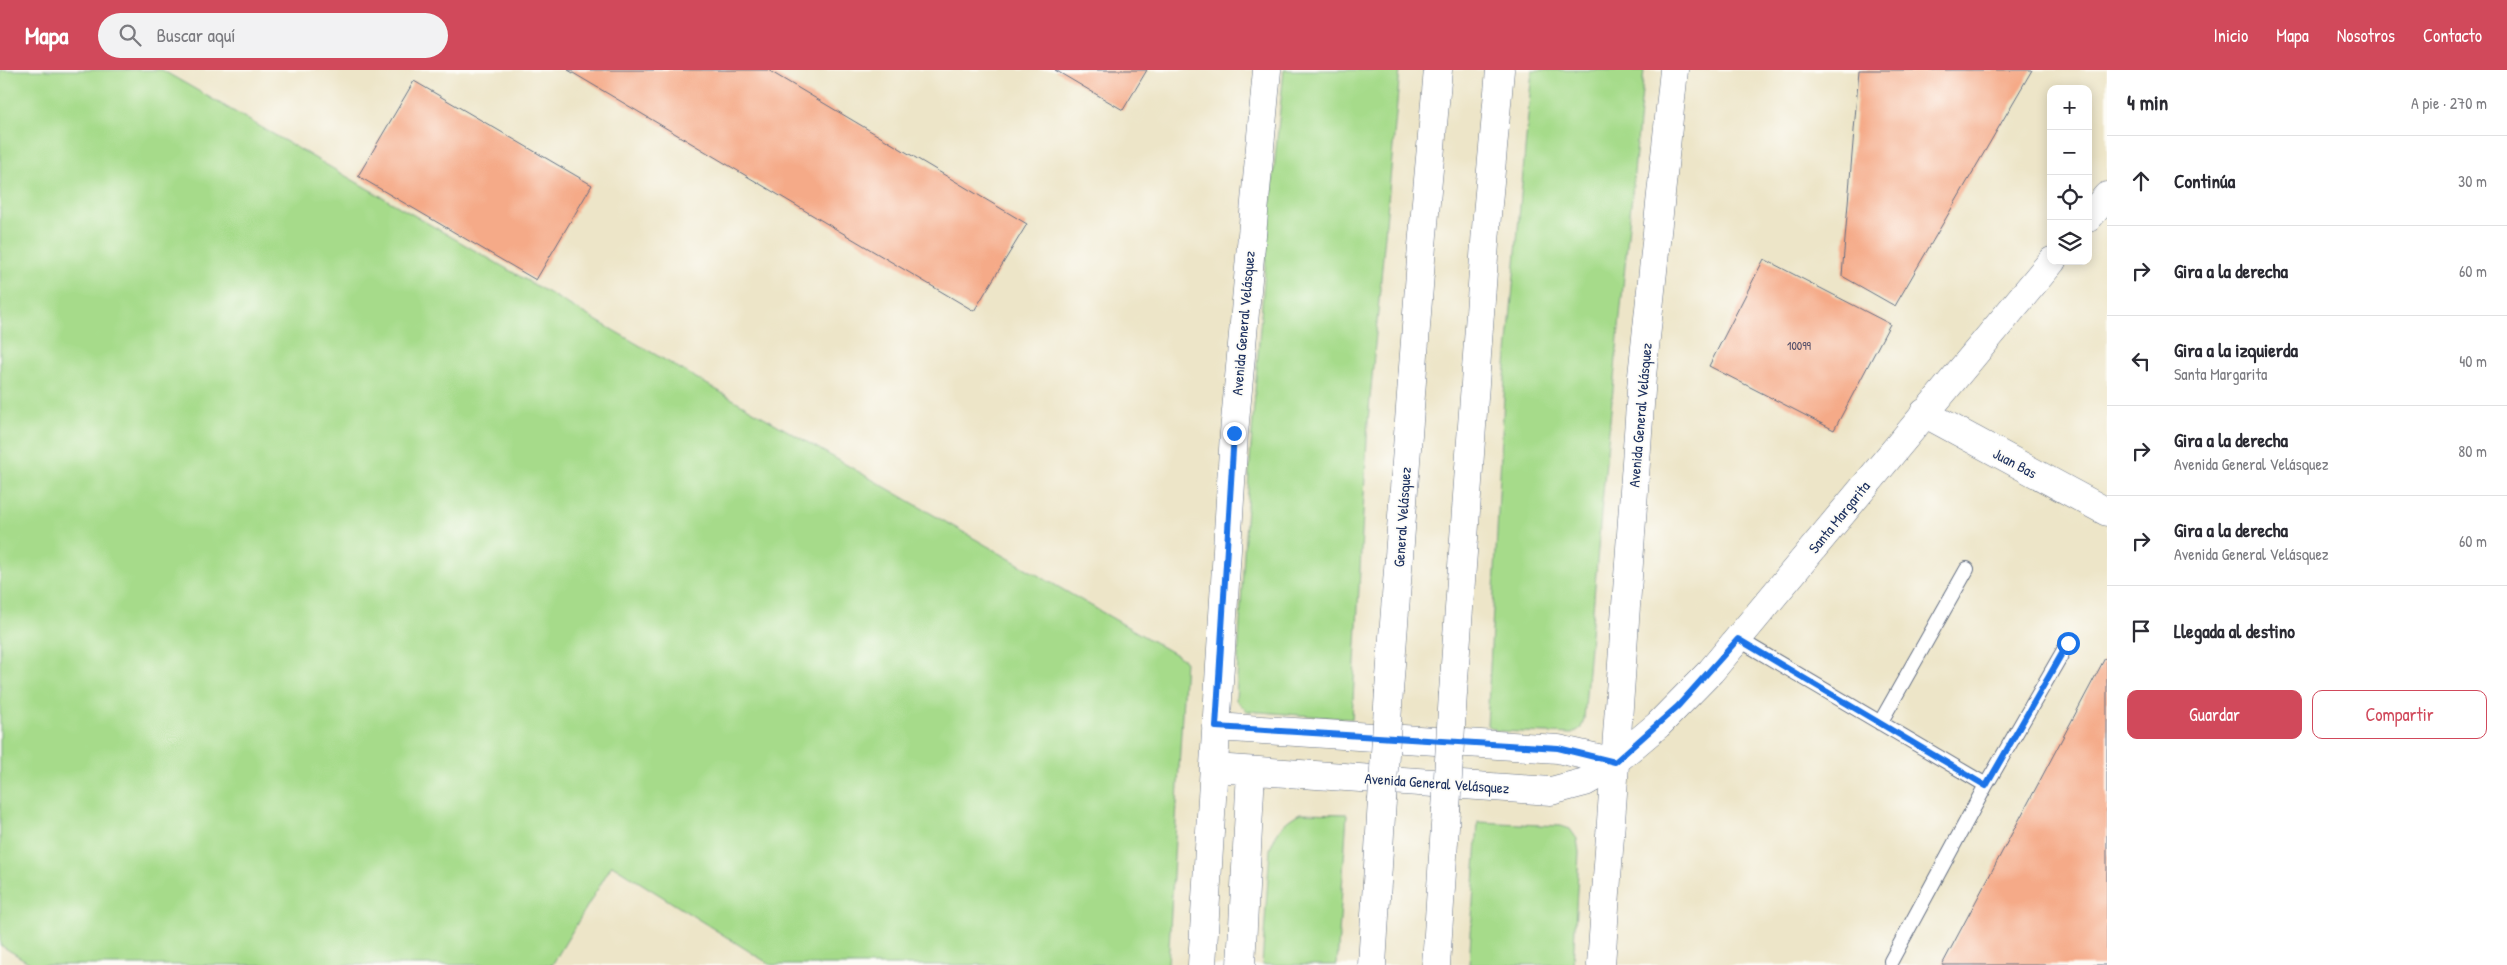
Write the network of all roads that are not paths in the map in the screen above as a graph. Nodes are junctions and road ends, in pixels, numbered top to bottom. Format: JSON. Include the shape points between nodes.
{"nodes":[{"id":1,"x":1267,"y":70,"type":"edge"},
{"id":2,"x":1438,"y":70,"type":"edge"},
{"id":3,"x":1500,"y":70,"type":"edge"},
{"id":4,"x":1674,"y":70,"type":"edge"},
{"id":5,"x":2107,"y":196,"type":"edge"},
{"id":6,"x":2092,"y":213,"type":"edge"},
{"id":7,"x":2049,"y":265,"type":"edge"},
{"id":8,"x":1924,"y":413,"type":"junction"},
{"id":9,"x":2107,"y":512,"type":"edge"},
{"id":10,"x":1967,"y":569,"type":"dead end"},
{"id":11,"x":1738,"y":639,"type":"junction"},
{"id":12,"x":2068,"y":643,"type":"dead end"},
{"id":13,"x":1880,"y":723,"type":"junction"},
{"id":14,"x":1216,"y":727,"type":"junction"},
{"id":15,"x":1615,"y":762,"type":"junction"},
{"id":16,"x":1214,"y":768,"type":"junction"},
{"id":17,"x":1251,"y":771,"type":"junction"},
{"id":18,"x":1986,"y":786,"type":"junction"},
{"id":19,"x":1891,"y":961,"type":"dead end"},
{"id":20,"x":1202,"y":965,"type":"edge"},
{"id":21,"x":1241,"y":965,"type":"edge"},
{"id":22,"x":1372,"y":965,"type":"edge"},
{"id":23,"x":1436,"y":965,"type":"edge"},
{"id":24,"x":1601,"y":965,"type":"edge"}],
"edges":[{"from":1,"to":14,"type":"main road","name":"Avenida General Velásquez","via":[[1234,423]]},
{"from":2,"to":22,"type":"main road","name":"General Velásquez","bridge":true,"via":[[1389,691]]},
{"from":3,"to":23,"type":"main road","bridge":true,"via":[[1487,215]]},
{"from":4,"to":15,"type":"main road","name":"Avenida General Velásquez","via":[[1642,376]]},
{"from":5,"to":6,"type":"main road"},
{"from":7,"to":8,"type":"main road","name":"Santa Margarita"},
{"from":8,"to":9,"type":"main road","name":"Juan Bas"},
{"from":8,"to":11,"type":"main road","name":"Santa Margarita"},
{"from":10,"to":13,"type":"lane"},
{"from":11,"to":13,"type":"lane"},
{"from":11,"to":15,"type":"main road","name":"Santa Margarita","via":[[1678,706]]},
{"from":12,"to":18,"type":"lane"},
{"from":13,"to":18,"type":"lane"},
{"from":14,"to":15,"type":"main road","via":[[1558,748]]},
{"from":14,"to":16,"type":"main road","name":"Avenida General Velásquez"},
{"from":15,"to":17,"type":"main road","name":"Avenida General Velásquez","via":[[1585,782],[1551,791]]},
{"from":15,"to":24,"type":"main road","name":"Avenida General Velásquez"},
{"from":16,"to":17,"type":"main road","name":"Avenida General Velásquez"},
{"from":16,"to":20,"type":"main road","name":"Avenida General Velásquez"},
{"from":17,"to":21,"type":"main road"},
{"from":18,"to":19,"type":"lane"}]}
